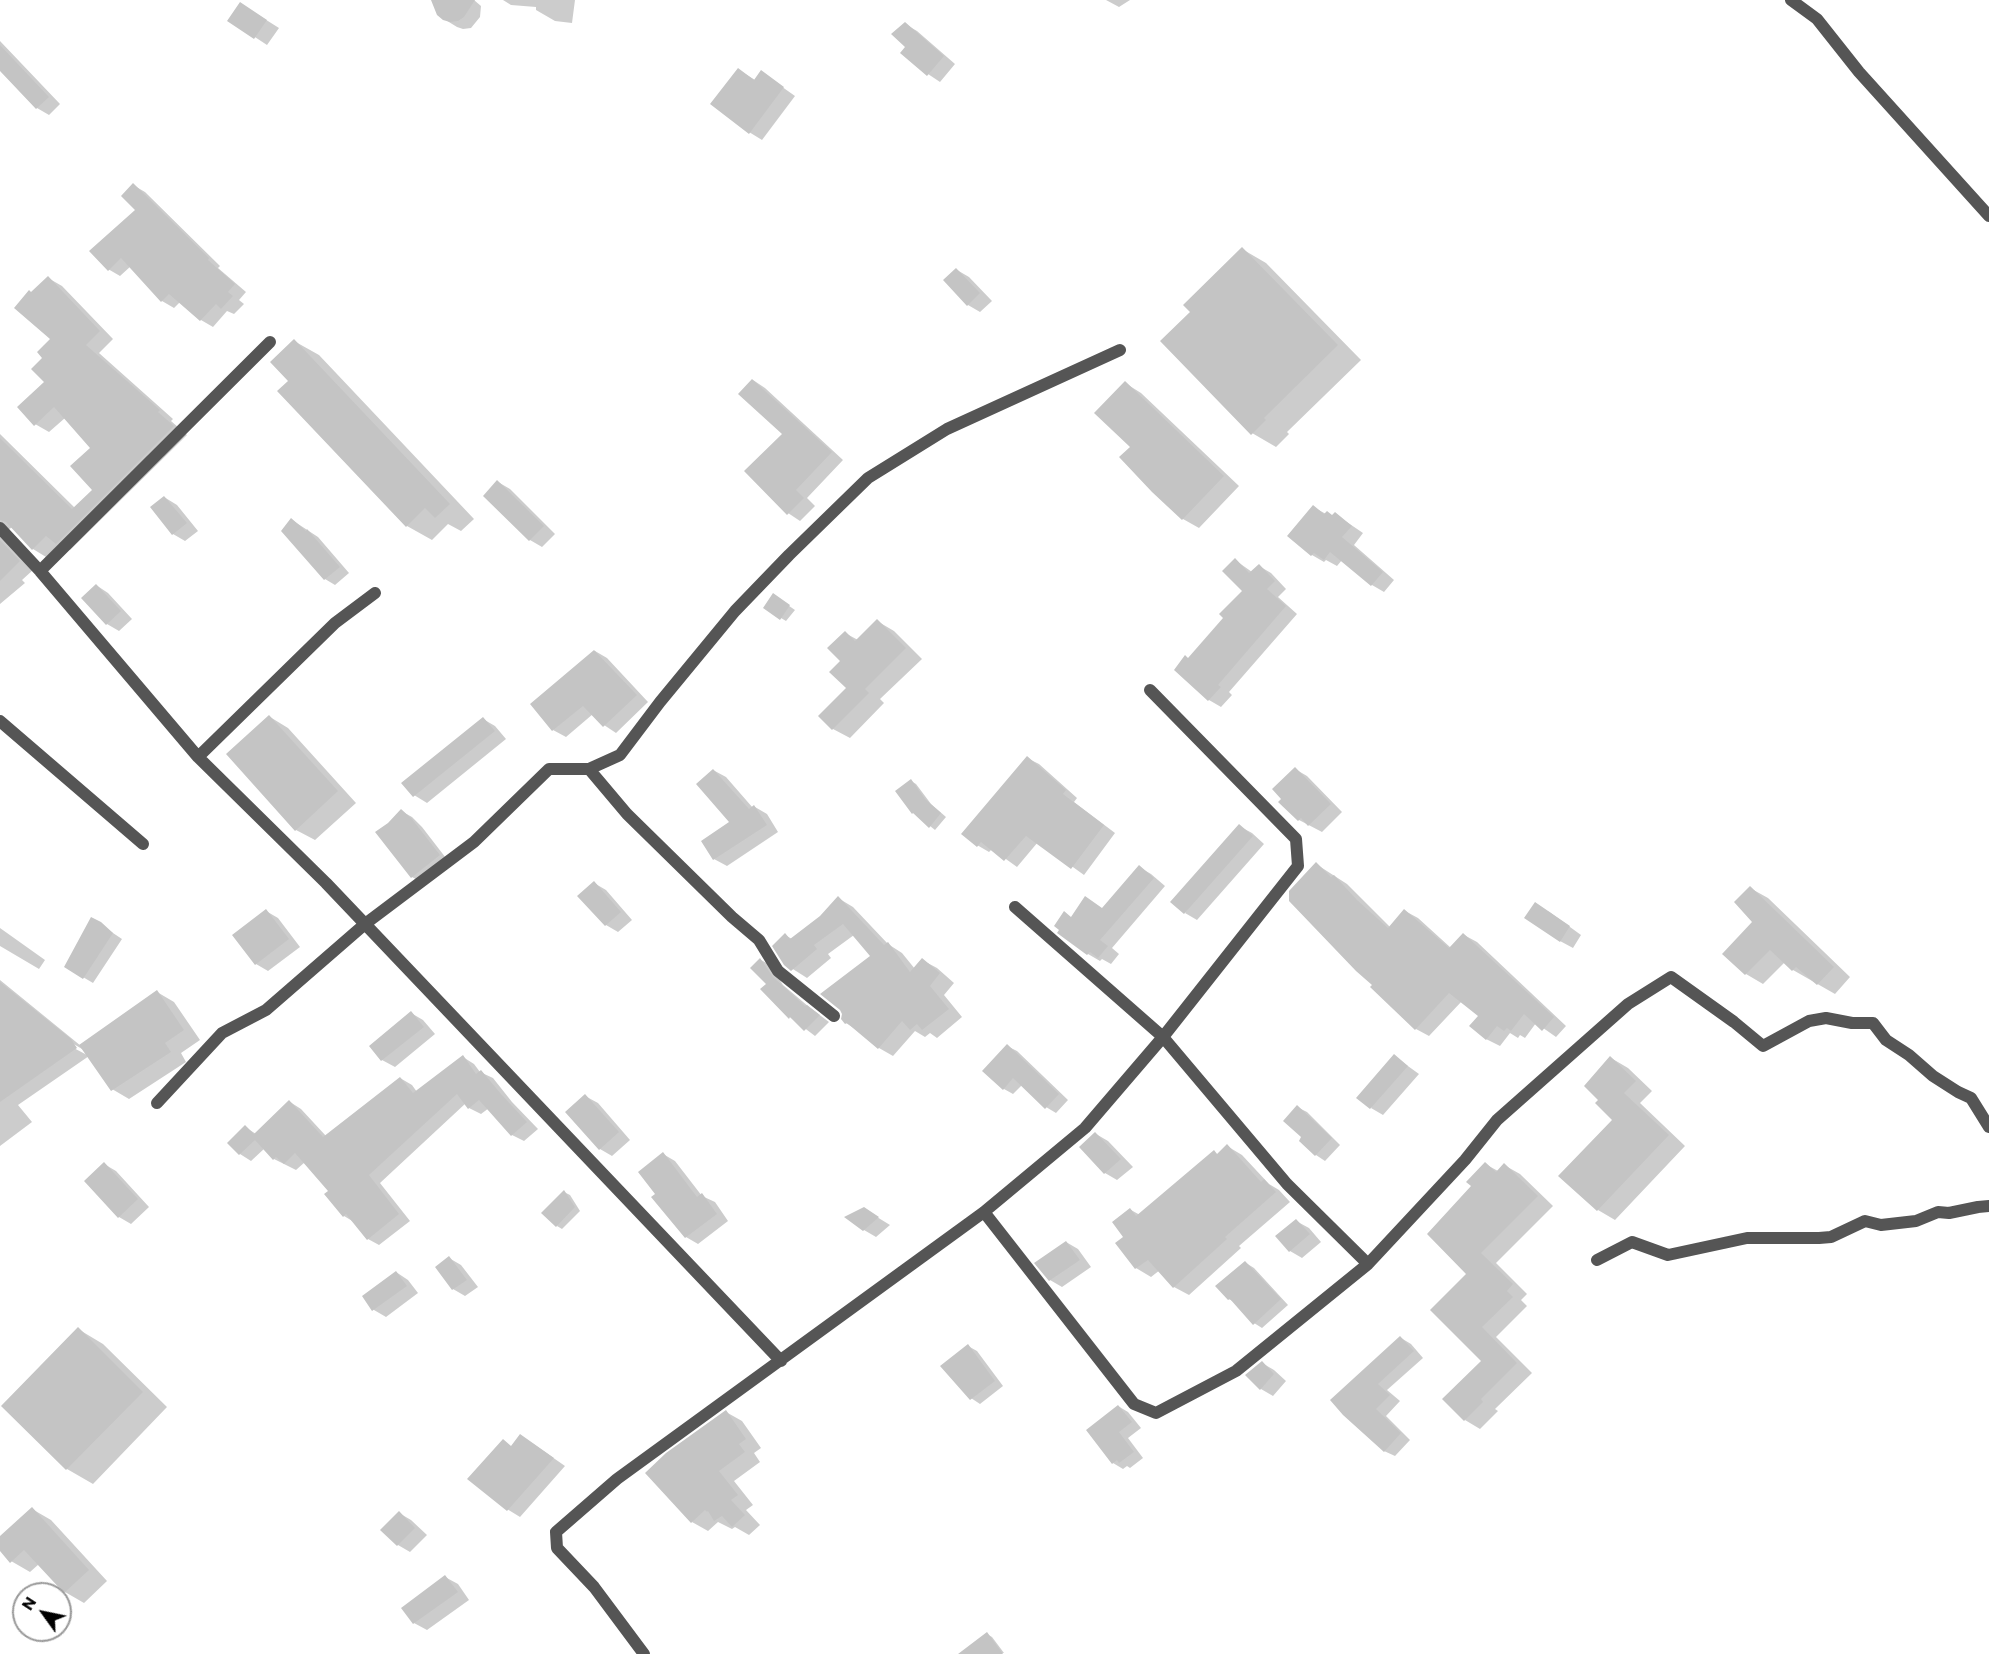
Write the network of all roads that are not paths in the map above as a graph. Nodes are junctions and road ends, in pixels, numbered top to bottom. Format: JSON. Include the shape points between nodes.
{"nodes":[{"id":1,"x":1791,"y":0,"type":"edge"},
{"id":2,"x":1989,"y":216,"type":"edge"},
{"id":3,"x":270,"y":342,"type":"dead end"},
{"id":4,"x":1120,"y":350,"type":"dead end"},
{"id":5,"x":0,"y":528,"type":"edge"},
{"id":6,"x":40,"y":571,"type":"junction"},
{"id":7,"x":375,"y":593,"type":"dead end"},
{"id":8,"x":1150,"y":690,"type":"dead end"},
{"id":9,"x":0,"y":721,"type":"edge"},
{"id":10,"x":198,"y":757,"type":"junction"},
{"id":11,"x":589,"y":769,"type":"junction"},
{"id":12,"x":142,"y":844,"type":"dead end"},
{"id":13,"x":1015,"y":907,"type":"dead end"},
{"id":14,"x":365,"y":924,"type":"junction"},
{"id":15,"x":834,"y":1016,"type":"dead end"},
{"id":16,"x":1163,"y":1038,"type":"junction"},
{"id":17,"x":157,"y":1103,"type":"dead end"},
{"id":18,"x":1989,"y":1127,"type":"edge"},
{"id":19,"x":1989,"y":1206,"type":"edge"},
{"id":20,"x":984,"y":1212,"type":"junction"},
{"id":21,"x":1597,"y":1260,"type":"dead end"},
{"id":22,"x":1368,"y":1264,"type":"junction"},
{"id":23,"x":781,"y":1361,"type":"junction"},
{"id":24,"x":644,"y":1654,"type":"edge"}],
"edges":[{"from":1,"to":2,"type":"street","via":[[1817,19],[1859,72]]},
{"from":3,"to":6,"type":"street"},
{"from":4,"to":11,"type":"street","via":[[947,429],[868,478],[735,611],[620,755]]},
{"from":5,"to":6,"type":"street"},
{"from":6,"to":10,"type":"street"},
{"from":7,"to":10,"type":"street","via":[[335,623]]},
{"from":8,"to":16,"type":"street","via":[[1296,838],[1298,866]]},
{"from":9,"to":12,"type":"street"},
{"from":10,"to":14,"type":"street"},
{"from":11,"to":14,"type":"street","via":[[549,769],[474,842]]},
{"from":11,"to":15,"type":"street","via":[[627,814],[759,940],[778,971]]},
{"from":13,"to":16,"type":"street"},
{"from":14,"to":17,"type":"street","via":[[266,1010],[222,1033]]},
{"from":14,"to":23,"type":"street"},
{"from":16,"to":20,"type":"street","via":[[1085,1128]]},
{"from":16,"to":22,"type":"street","via":[[1287,1184]]},
{"from":18,"to":22,"type":"street","via":[[1971,1098],[1933,1076],[1886,1040],[1873,1023],[1826,1018],[1809,1021],[1763,1046],[1671,976],[1628,1004],[1497,1120]]},
{"from":19,"to":21,"type":"street","via":[[1938,1212],[1916,1221],[1881,1225],[1865,1221],[1831,1237],[1747,1238],[1668,1255],[1632,1242]]},
{"from":20,"to":22,"type":"street","via":[[1134,1404],[1156,1413],[1236,1371]]},
{"from":20,"to":23,"type":"street"},
{"from":23,"to":24,"type":"street","via":[[617,1479],[556,1532],[558,1548],[594,1587]]}]}
